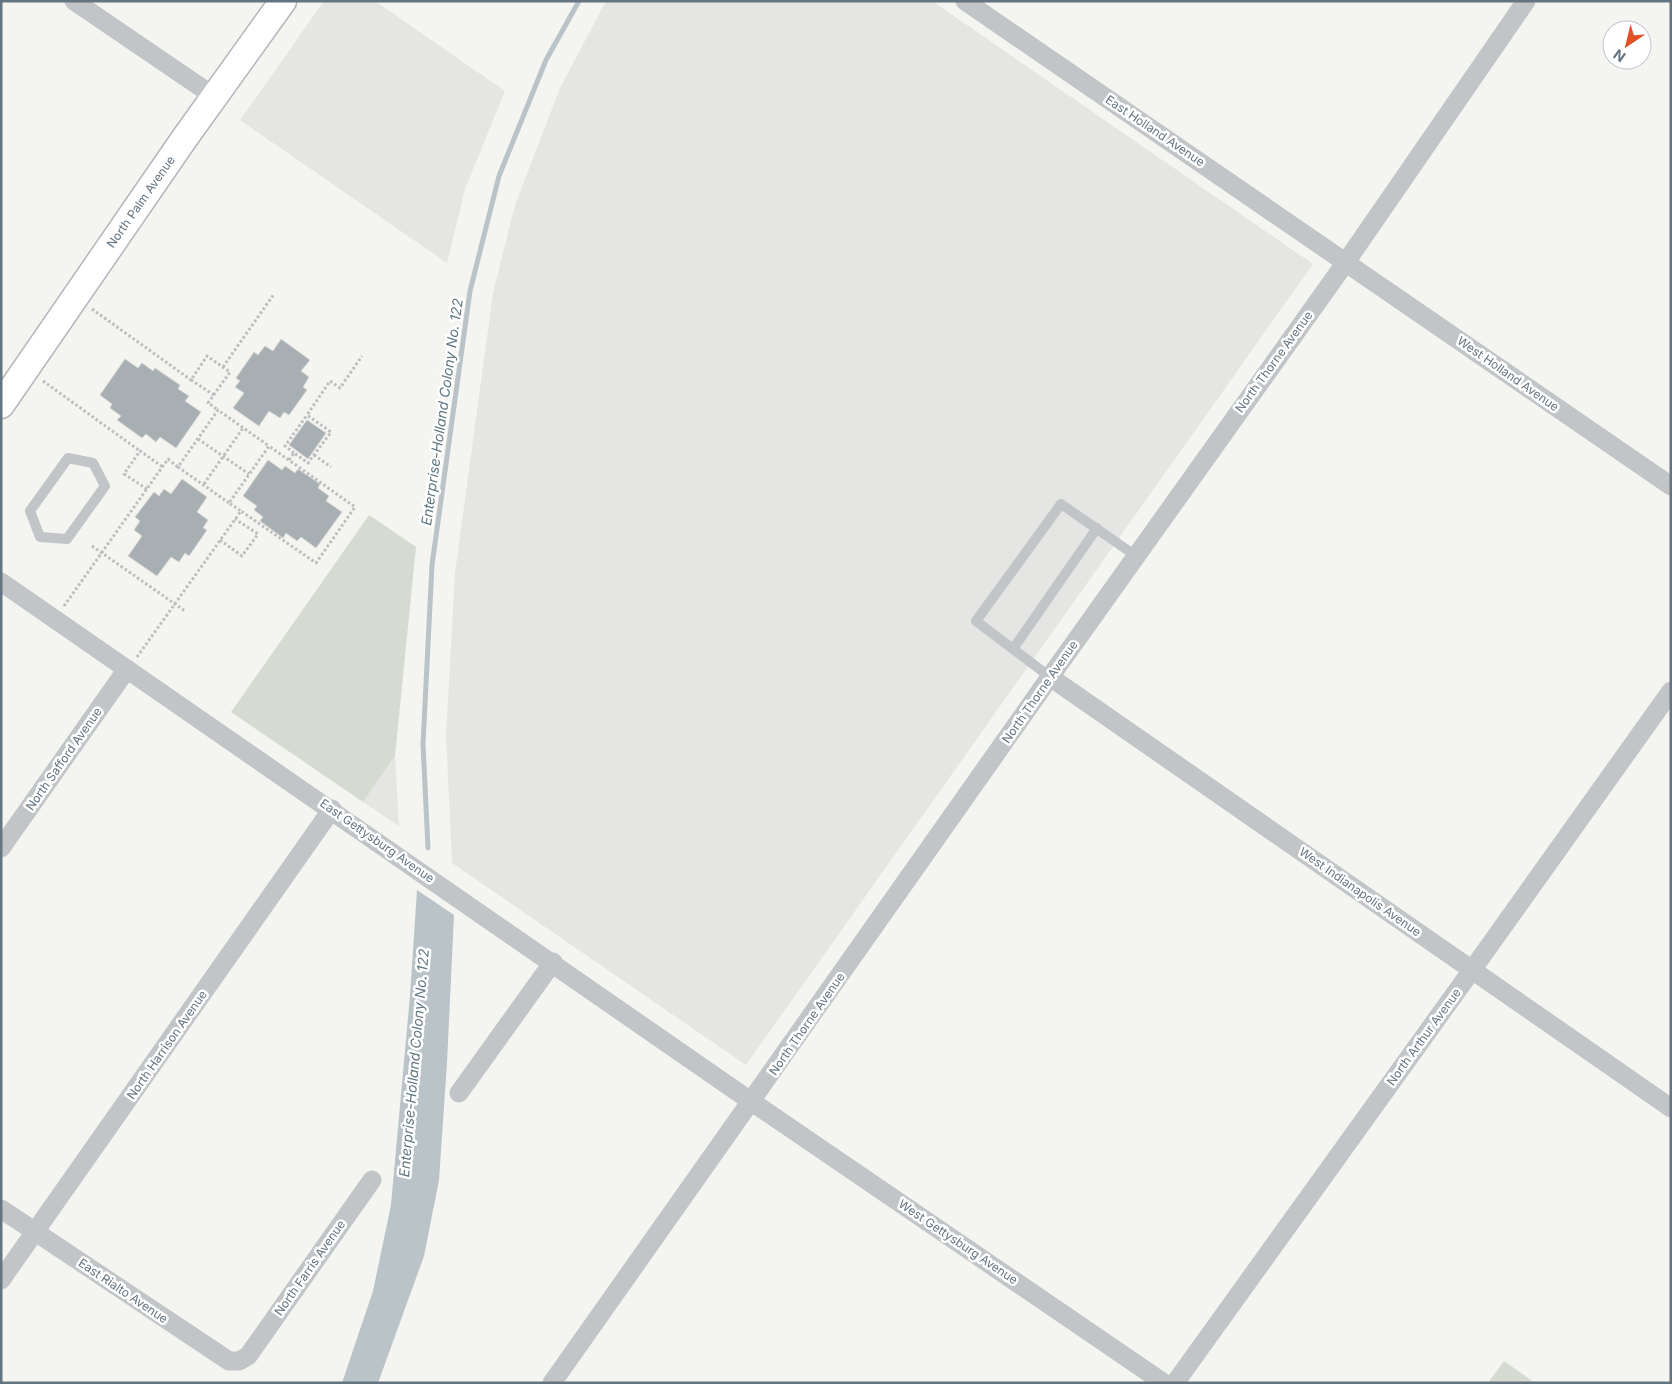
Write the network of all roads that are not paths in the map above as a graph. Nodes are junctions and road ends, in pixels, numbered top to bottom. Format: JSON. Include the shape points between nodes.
{"nodes":[{"id":1,"x":74,"y":1,"type":"edge"},
{"id":2,"x":283,"y":1,"type":"edge"},
{"id":3,"x":965,"y":1,"type":"edge"},
{"id":4,"x":1526,"y":1,"type":"edge"},
{"id":5,"x":215,"y":97,"type":"junction"},
{"id":6,"x":1346,"y":262,"type":"junction"},
{"id":7,"x":1,"y":405,"type":"edge"},
{"id":8,"x":1671,"y":486,"type":"edge"},
{"id":9,"x":1097,"y":528,"type":"junction"},
{"id":10,"x":40,"y":537,"type":"joint"},
{"id":11,"x":1136,"y":556,"type":"junction"},
{"id":12,"x":1,"y":582,"type":"edge"},
{"id":13,"x":1013,"y":649,"type":"junction"},
{"id":14,"x":128,"y":670,"type":"junction"},
{"id":15,"x":1050,"y":677,"type":"junction"},
{"id":16,"x":1671,"y":691,"type":"edge"},
{"id":17,"x":332,"y":809,"type":"junction"},
{"id":18,"x":1,"y":848,"type":"edge"},
{"id":19,"x":553,"y":962,"type":"junction"},
{"id":20,"x":1472,"y":970,"type":"junction"},
{"id":21,"x":459,"y":1093,"type":"dead end"},
{"id":22,"x":752,"y":1102,"type":"junction"},
{"id":23,"x":1671,"y":1108,"type":"edge"},
{"id":24,"x":372,"y":1180,"type":"dead end"},
{"id":25,"x":1,"y":1209,"type":"edge"},
{"id":26,"x":35,"y":1232,"type":"junction"},
{"id":27,"x":1,"y":1280,"type":"edge"},
{"id":28,"x":248,"y":1356,"type":"joint"},
{"id":29,"x":552,"y":1383,"type":"edge"},
{"id":30,"x":1164,"y":1383,"type":"edge"},
{"id":31,"x":1175,"y":1383,"type":"edge"}],
"edges":[{"from":1,"to":5,"type":"street"},
{"from":2,"to":5,"type":"main road","name":"North Palm Avenue"},
{"from":3,"to":6,"type":"street","name":"East Holland Avenue"},
{"from":4,"to":6,"type":"street","name":"North Thorne Avenue"},
{"from":5,"to":7,"type":"main road","name":"North Palm Avenue"},
{"from":6,"to":8,"type":"street","name":"West Holland Avenue"},
{"from":6,"to":11,"type":"street","name":"North Thorne Avenue"},
{"from":9,"to":11,"type":"lane"},
{"from":9,"to":13,"type":"lane"},
{"from":9,"to":13,"type":"lane","via":[[1061,504],[976,621]]},
{"from":10,"to":10,"type":"lane","via":[[67,539],[105,486],[93,463],[68,458],[30,511]]},
{"from":11,"to":15,"type":"street","name":"North Thorne Avenue"},
{"from":12,"to":14,"type":"street","name":"East Gettysburg Avenue"},
{"from":13,"to":15,"type":"lane"},
{"from":14,"to":17,"type":"street","name":"East Gettysburg Avenue"},
{"from":14,"to":18,"type":"street","name":"North Safford Avenue"},
{"from":15,"to":20,"type":"street","name":"West Indianapolis Avenue"},
{"from":15,"to":22,"type":"street","name":"North Thorne Avenue"},
{"from":16,"to":20,"type":"street","name":"North Arthur Avenue"},
{"from":17,"to":19,"type":"street","name":"East Gettysburg Avenue"},
{"from":17,"to":26,"type":"street","name":"North Harrison Avenue"},
{"from":19,"to":21,"type":"street"},
{"from":19,"to":22,"type":"street","name":"East Gettysburg Avenue"},
{"from":20,"to":23,"type":"street","name":"West Indianapolis Avenue"},
{"from":20,"to":31,"type":"street","name":"North Arthur Avenue"},
{"from":22,"to":29,"type":"street","name":"North Thorne Avenue"},
{"from":22,"to":30,"type":"street","name":"West Gettysburg Avenue"},
{"from":24,"to":28,"type":"street","name":"North Farris Avenue"},
{"from":25,"to":26,"type":"street","name":"East Rialto Avenue"},
{"from":26,"to":27,"type":"street","name":"North Harrison Avenue"},
{"from":26,"to":28,"type":"street","name":"East Rialto Avenue","via":[[229,1361],[239,1361]]}]}
